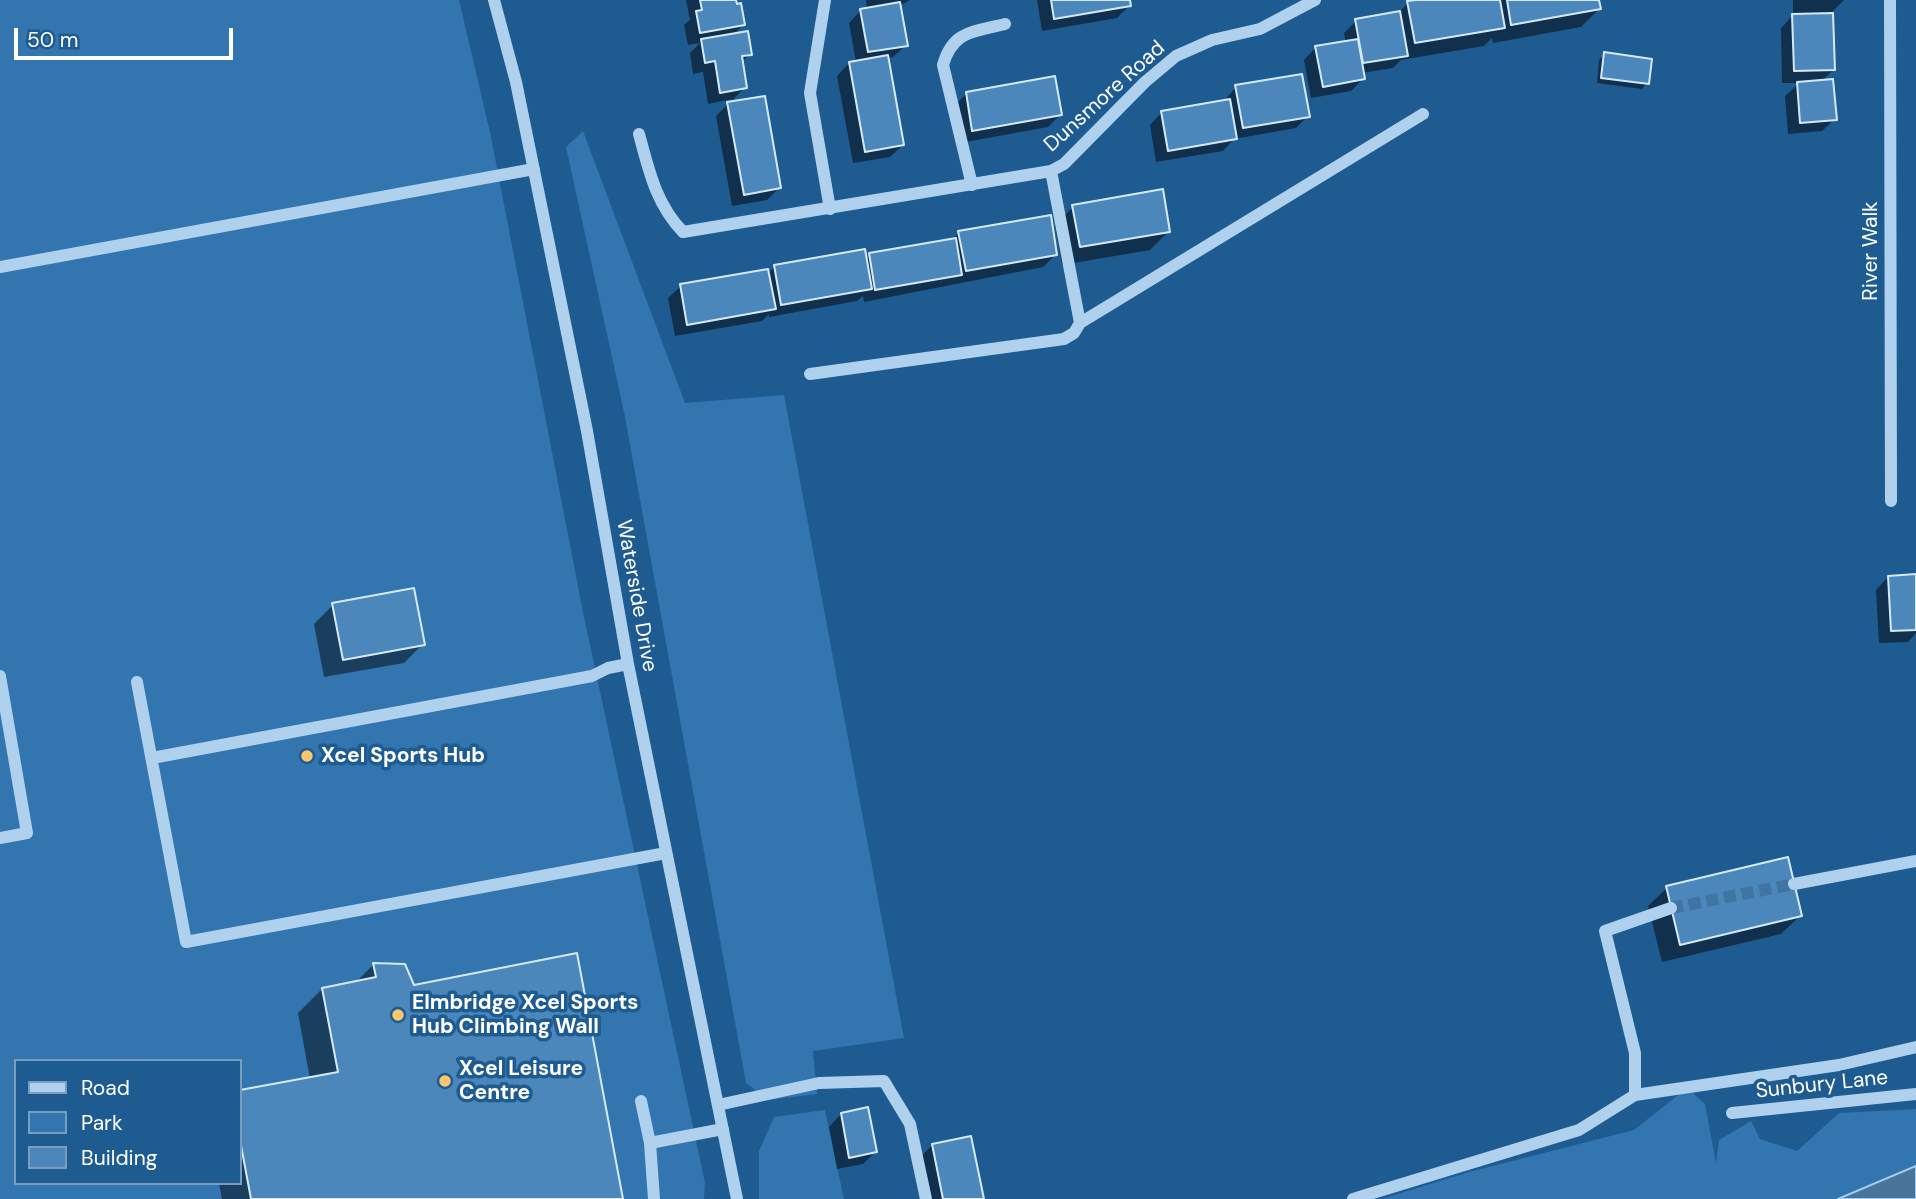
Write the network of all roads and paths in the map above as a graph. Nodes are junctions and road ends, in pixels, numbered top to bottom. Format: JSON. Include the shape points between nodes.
{"nodes":[{"id":1,"x":495,"y":0,"type":"edge"},
{"id":2,"x":825,"y":0,"type":"edge"},
{"id":3,"x":1315,"y":0,"type":"edge"},
{"id":4,"x":1890,"y":0,"type":"edge"},
{"id":5,"x":1005,"y":24,"type":"dead end"},
{"id":6,"x":1423,"y":114,"type":"dead end"},
{"id":7,"x":639,"y":134,"type":"dead end"},
{"id":8,"x":534,"y":169,"type":"junction"},
{"id":9,"x":1051,"y":171,"type":"junction"},
{"id":10,"x":972,"y":185,"type":"junction"},
{"id":11,"x":830,"y":209,"type":"junction"},
{"id":12,"x":0,"y":267,"type":"edge"},
{"id":13,"x":1080,"y":323,"type":"junction"},
{"id":14,"x":810,"y":374,"type":"dead end"},
{"id":15,"x":1891,"y":502,"type":"dead end"},
{"id":16,"x":628,"y":664,"type":"junction"},
{"id":17,"x":0,"y":676,"type":"edge"},
{"id":18,"x":137,"y":682,"type":"dead end"},
{"id":19,"x":152,"y":758,"type":"junction"},
{"id":20,"x":0,"y":838,"type":"edge"},
{"id":21,"x":666,"y":853,"type":"junction"},
{"id":22,"x":1916,"y":861,"type":"edge"},
{"id":23,"x":1794,"y":884,"type":"tunnel mouth"},
{"id":24,"x":1671,"y":908,"type":"tunnel mouth"},
{"id":25,"x":1916,"y":1047,"type":"edge"},
{"id":26,"x":1916,"y":1094,"type":"edge"},
{"id":27,"x":1635,"y":1095,"type":"junction"},
{"id":28,"x":641,"y":1101,"type":"dead end"},
{"id":29,"x":718,"y":1105,"type":"junction"},
{"id":30,"x":1732,"y":1113,"type":"dead end"},
{"id":31,"x":723,"y":1129,"type":"junction"},
{"id":32,"x":650,"y":1143,"type":"junction"},
{"id":33,"x":654,"y":1199,"type":"edge"},
{"id":34,"x":737,"y":1199,"type":"edge"},
{"id":35,"x":926,"y":1199,"type":"edge"},
{"id":36,"x":1353,"y":1199,"type":"edge"}],
"edges":[{"from":1,"to":8,"type":"street","name":"Waterside Drive"},
{"from":2,"to":11,"type":"street","via":[[810,93]]},
{"from":3,"to":9,"type":"street","name":"Dunsmore Road","via":[[1260,29],[1212,40],[1176,56],[1064,164]]},
{"from":4,"to":15,"type":"street","name":"River Walk"},
{"from":5,"to":10,"type":"street","via":[[961,35],[947,49],[943,65]]},
{"from":6,"to":13,"type":"street"},
{"from":7,"to":11,"type":"street","name":"Dunsmore Road","via":[[655,192],[682,232]]},
{"from":8,"to":12,"type":"street"},
{"from":8,"to":16,"type":"street","name":"Waterside Drive"},
{"from":9,"to":10,"type":"street","name":"Dunsmore Road"},
{"from":9,"to":13,"type":"street"},
{"from":10,"to":11,"type":"street","name":"Dunsmore Road"},
{"from":13,"to":14,"type":"street","via":[[1064,339]]},
{"from":16,"to":19,"type":"street","via":[[592,676]]},
{"from":16,"to":21,"type":"street","name":"Waterside Drive"},
{"from":17,"to":20,"type":"street","via":[[27,833]]},
{"from":18,"to":19,"type":"street"},
{"from":19,"to":21,"type":"street","via":[[186,942]]},
{"from":21,"to":29,"type":"street","name":"Waterside Drive"},
{"from":22,"to":23,"type":"street"},
{"from":24,"to":27,"type":"street","via":[[1605,931],[1635,1053]]},
{"from":25,"to":27,"type":"street","via":[[1839,1065]]},
{"from":26,"to":30,"type":"street","name":"Sunbury Lane"},
{"from":27,"to":36,"type":"street","via":[[1579,1130]]},
{"from":28,"to":32,"type":"street"},
{"from":29,"to":31,"type":"street","name":"Waterside Drive"},
{"from":29,"to":35,"type":"street","via":[[819,1083],[884,1081],[910,1124]]},
{"from":31,"to":32,"type":"street"},
{"from":31,"to":34,"type":"street","name":"Waterside Drive"},
{"from":32,"to":33,"type":"street"}]}
